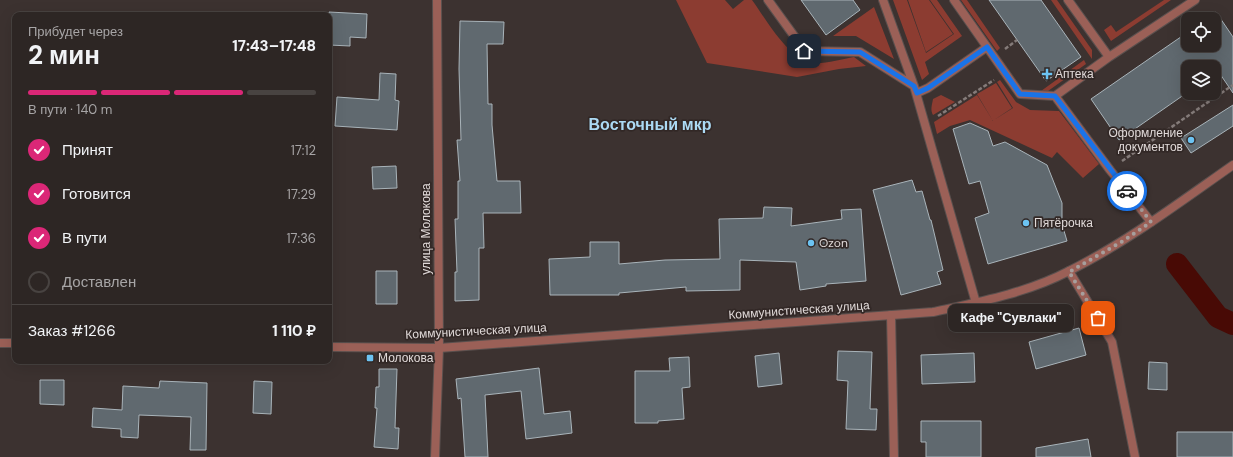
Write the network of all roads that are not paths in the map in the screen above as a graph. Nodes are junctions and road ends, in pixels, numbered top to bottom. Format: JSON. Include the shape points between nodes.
{"nodes":[{"id":1,"x":437,"y":0,"type":"edge"},
{"id":2,"x":768,"y":0,"type":"edge"},
{"id":3,"x":883,"y":0,"type":"edge"},
{"id":4,"x":954,"y":0,"type":"edge"},
{"id":5,"x":1068,"y":0,"type":"edge"},
{"id":6,"x":1195,"y":0,"type":"edge"},
{"id":7,"x":987,"y":47,"type":"junction"},
{"id":8,"x":1108,"y":57,"type":"junction"},
{"id":9,"x":915,"y":89,"type":"junction"},
{"id":10,"x":1055,"y":96,"type":"junction"},
{"id":11,"x":1233,"y":165,"type":"edge"},
{"id":12,"x":1151,"y":222,"type":"junction"},
{"id":13,"x":1069,"y":272,"type":"junction"},
{"id":14,"x":976,"y":303,"type":"junction"},
{"id":15,"x":891,"y":315,"type":"junction"},
{"id":16,"x":0,"y":343,"type":"edge"},
{"id":17,"x":12,"y":343,"type":"edge"},
{"id":18,"x":332,"y":346,"type":"edge"},
{"id":19,"x":438,"y":348,"type":"junction"},
{"id":20,"x":435,"y":457,"type":"edge"},
{"id":21,"x":894,"y":457,"type":"edge"},
{"id":22,"x":1135,"y":457,"type":"edge"}],
"edges":[{"from":1,"to":19,"type":"street","name":"улица Молокова"},
{"from":2,"to":9,"type":"street","via":[[804,51],[860,52]]},
{"from":3,"to":9,"type":"street"},
{"from":4,"to":7,"type":"street"},
{"from":5,"to":8,"type":"street"},
{"from":6,"to":8,"type":"street"},
{"from":7,"to":9,"type":"street","via":[[928,88]]},
{"from":7,"to":10,"type":"street","via":[[1020,94]]},
{"from":8,"to":10,"type":"street"},
{"from":9,"to":14,"type":"street"},
{"from":10,"to":12,"type":"street"},
{"from":11,"to":12,"type":"street","name":"Коммунистическая улица"},
{"from":12,"to":13,"type":"street","name":"Коммунистическая улица"},
{"from":13,"to":14,"type":"street","name":"Коммунистическая улица","via":[[1028,288]]},
{"from":13,"to":22,"type":"street","via":[[1112,342]]},
{"from":14,"to":15,"type":"street","name":"Коммунистическая улица","via":[[933,312]]},
{"from":15,"to":19,"type":"street","name":"Коммунистическая улица"},
{"from":15,"to":21,"type":"street"},
{"from":16,"to":17,"type":"street"},
{"from":18,"to":19,"type":"street","name":"Коммунистическая улица"},
{"from":19,"to":20,"type":"street","name":"улица Молокова"}]}
